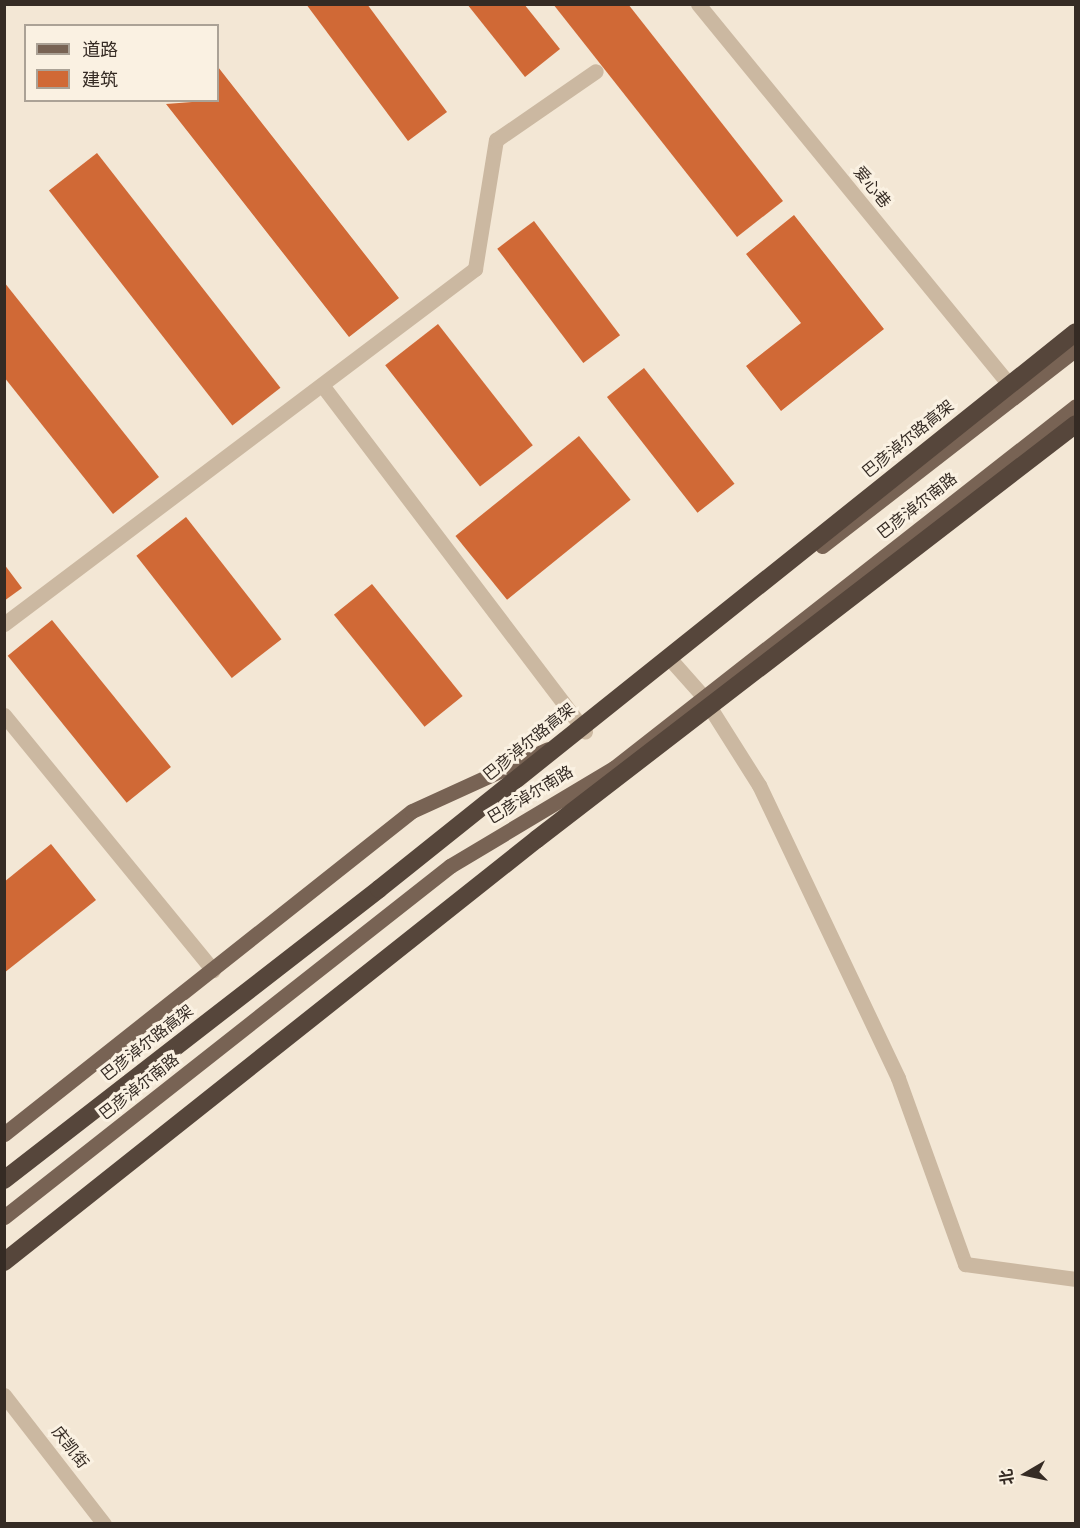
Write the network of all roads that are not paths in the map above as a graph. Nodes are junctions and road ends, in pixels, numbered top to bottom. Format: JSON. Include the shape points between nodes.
{"nodes":[{"id":1,"x":698,"y":4,"type":"edge"},
{"id":2,"x":596,"y":71,"type":"dead end"},
{"id":3,"x":1076,"y":332,"type":"edge"},
{"id":4,"x":1076,"y":349,"type":"edge"},
{"id":5,"x":322,"y":385,"type":"junction"},
{"id":6,"x":1017,"y":394,"type":"junction"},
{"id":7,"x":1076,"y":406,"type":"edge"},
{"id":8,"x":1076,"y":424,"type":"edge"},
{"id":9,"x":4,"y":624,"type":"edge"},
{"id":10,"x":670,"y":659,"type":"junction"},
{"id":11,"x":702,"y":695,"type":"junction"},
{"id":12,"x":4,"y":715,"type":"edge"},
{"id":13,"x":585,"y":731,"type":"junction"},
{"id":14,"x":213,"y":970,"type":"junction"},
{"id":15,"x":4,"y":1134,"type":"edge"},
{"id":16,"x":4,"y":1180,"type":"edge"},
{"id":17,"x":4,"y":1217,"type":"edge"},
{"id":18,"x":4,"y":1262,"type":"edge"},
{"id":19,"x":1076,"y":1279,"type":"edge"},
{"id":20,"x":4,"y":1395,"type":"edge"},
{"id":21,"x":104,"y":1524,"type":"edge"}],
"edges":[{"from":1,"to":6,"type":"street","name":"爱心巷"},
{"from":2,"to":5,"type":"street","via":[[496,140],[475,269]]},
{"from":3,"to":16,"type":"highway","name":"巴彦淖尔路高架","bridge":true,"via":[[388,881]]},
{"from":4,"to":6,"type":"main road","name":"巴彦淖尔南路"},
{"from":5,"to":9,"type":"street"},
{"from":5,"to":13,"type":"street"},
{"from":6,"to":10,"type":"main road","name":"巴彦淖尔南路"},
{"from":7,"to":11,"type":"main road","name":"巴彦淖尔南路"},
{"from":8,"to":18,"type":"highway","bridge":true,"via":[[537,839]]},
{"from":10,"to":11,"type":"street"},
{"from":10,"to":13,"type":"main road","name":"巴彦淖尔南路"},
{"from":11,"to":17,"type":"main road","name":"巴彦淖尔南路","via":[[614,768],[450,866]]},
{"from":11,"to":19,"type":"street","via":[[759,785],[898,1078],[965,1264]]},
{"from":12,"to":14,"type":"street"},
{"from":13,"to":14,"type":"main road","name":"巴彦淖尔南路","via":[[412,811]]},
{"from":14,"to":15,"type":"main road","name":"巴彦淖尔南路"},
{"from":20,"to":21,"type":"street","name":"庆凯街"}]}
